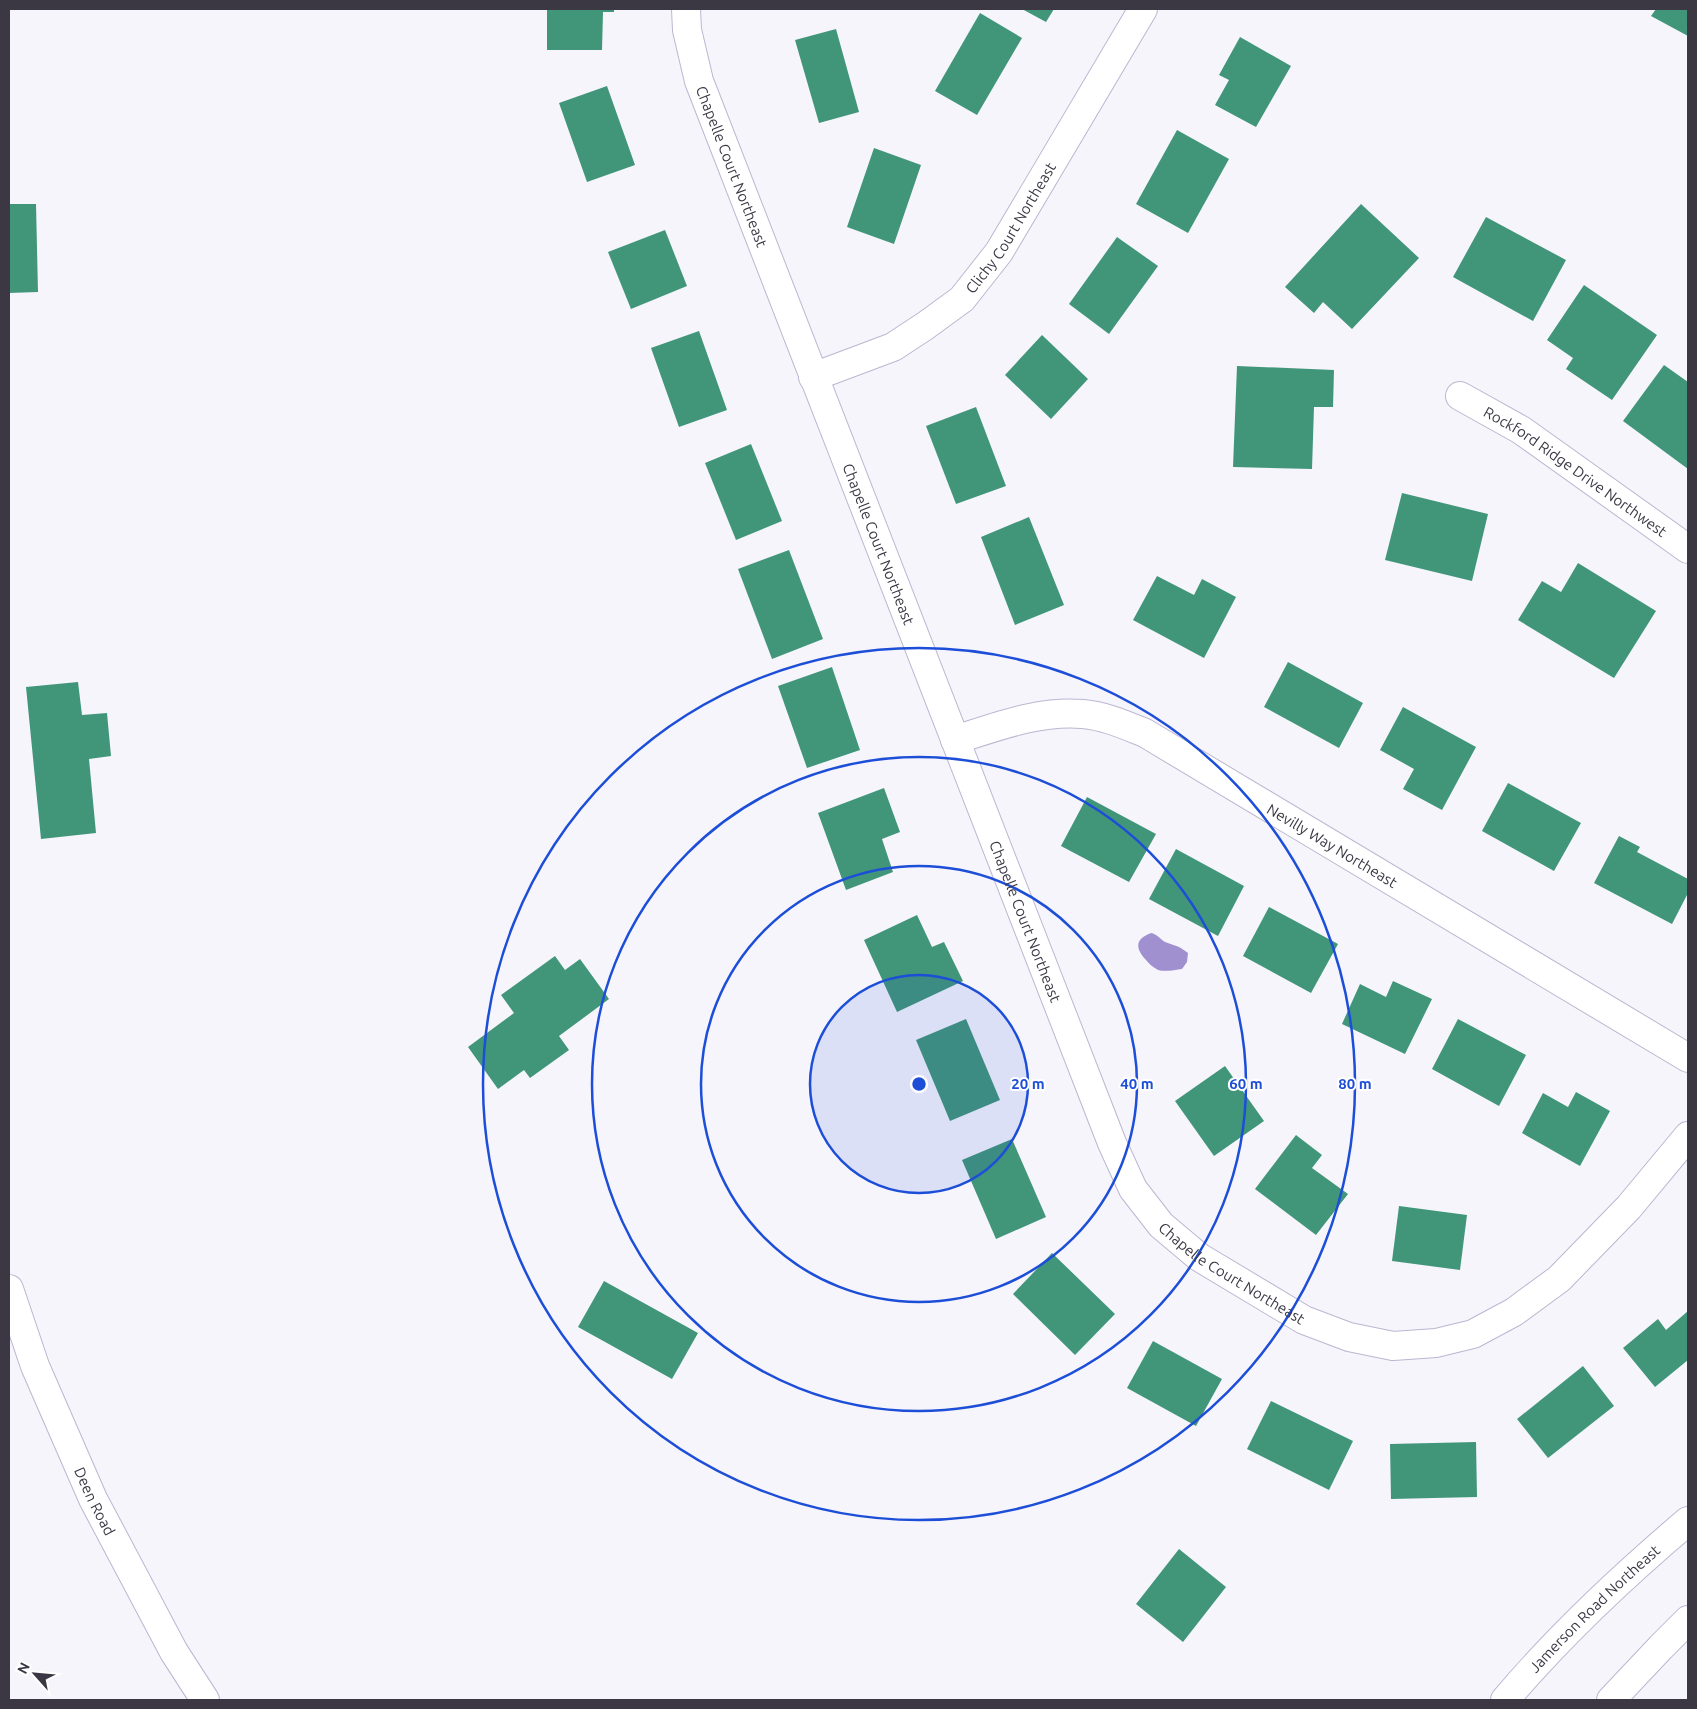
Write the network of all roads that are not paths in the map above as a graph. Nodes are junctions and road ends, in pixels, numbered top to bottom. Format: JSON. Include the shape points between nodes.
{"nodes":[{"id":1,"x":686,"y":9,"type":"edge"},
{"id":2,"x":1143,"y":9,"type":"edge"},
{"id":3,"x":813,"y":378,"type":"junction"},
{"id":4,"x":1460,"y":396,"type":"dead end"},
{"id":5,"x":1688,"y":549,"type":"edge"},
{"id":6,"x":955,"y":740,"type":"junction"},
{"id":7,"x":1688,"y":1058,"type":"edge"},
{"id":8,"x":1688,"y":1136,"type":"edge"},
{"id":9,"x":9,"y":1290,"type":"edge"},
{"id":10,"x":1688,"y":1521,"type":"edge"},
{"id":11,"x":1688,"y":1620,"type":"edge"},
{"id":12,"x":204,"y":1700,"type":"edge"},
{"id":13,"x":1505,"y":1700,"type":"edge"},
{"id":14,"x":1611,"y":1700,"type":"edge"}],
"edges":[{"from":1,"to":3,"type":"street","name":"Chapelle Court Northeast","via":[[687,30],[699,81]]},
{"from":2,"to":3,"type":"street","name":"Clichy Court Northeast","via":[[998,252],[962,299],[892,347]]},
{"from":3,"to":6,"type":"street","name":"Chapelle Court Northeast"},
{"from":4,"to":5,"type":"street","name":"Rockford Ridge Drive Northwest","via":[[1521,430]]},
{"from":6,"to":7,"type":"street","name":"Nevilly Way Northeast","via":[[1043,715],[1082,714],[1112,720],[1145,733]]},
{"from":6,"to":8,"type":"street","name":"Chapelle Court Northeast","via":[[1112,1143],[1133,1189],[1161,1225],[1199,1258],[1304,1320],[1349,1337],[1393,1346],[1436,1343],[1473,1334],[1514,1312],[1559,1279],[1629,1207]]},
{"from":9,"to":12,"type":"street","name":"Deen Road","via":[[35,1366],[93,1499],[174,1652]]},
{"from":10,"to":13,"type":"street","name":"Jamerson Road Northeast","via":[[1569,1631]]},
{"from":11,"to":14,"type":"street"}]}
